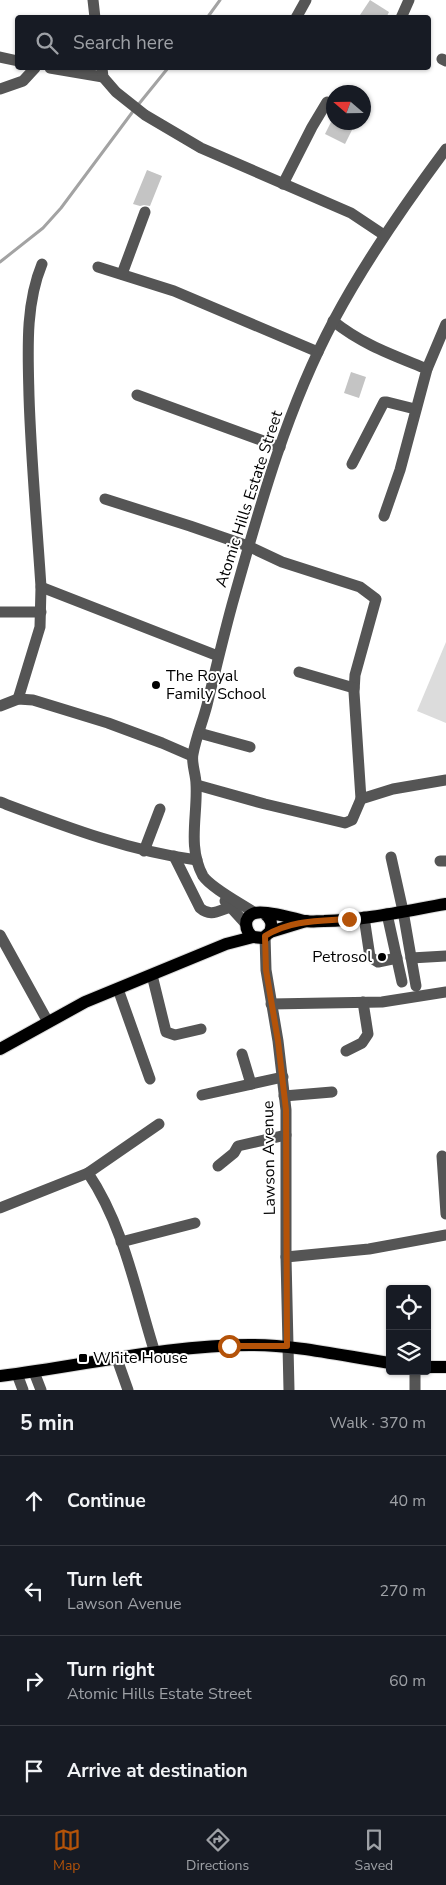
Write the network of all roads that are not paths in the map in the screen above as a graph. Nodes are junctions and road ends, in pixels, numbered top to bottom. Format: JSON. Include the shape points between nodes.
{"nodes":[{"id":1,"x":94,"y":0,"type":"edge"},
{"id":2,"x":306,"y":0,"type":"edge"},
{"id":3,"x":409,"y":0,"type":"edge"},
{"id":4,"x":96,"y":15,"type":"edge"},
{"id":5,"x":298,"y":15,"type":"edge"},
{"id":6,"x":402,"y":15,"type":"edge"},
{"id":7,"x":0,"y":57,"type":"edge"},
{"id":8,"x":15,"y":60,"type":"edge"},
{"id":9,"x":33,"y":70,"type":"edge"},
{"id":10,"x":76,"y":70,"type":"edge"},
{"id":11,"x":102,"y":72,"type":"edge"},
{"id":12,"x":0,"y":89,"type":"edge"},
{"id":13,"x":326,"y":104,"type":"edge"},
{"id":14,"x":446,"y":149,"type":"edge"},
{"id":15,"x":441,"y":164,"type":"edge"},
{"id":16,"x":283,"y":184,"type":"junction"},
{"id":17,"x":145,"y":212,"type":"dead end"},
{"id":18,"x":384,"y":235,"type":"junction"},
{"id":19,"x":42,"y":264,"type":"dead end"},
{"id":20,"x":98,"y":267,"type":"dead end"},
{"id":21,"x":122,"y":274,"type":"junction"},
{"id":22,"x":333,"y":321,"type":"junction"},
{"id":23,"x":446,"y":324,"type":"edge"},
{"id":24,"x":318,"y":352,"type":"junction"},
{"id":25,"x":427,"y":369,"type":"junction"},
{"id":26,"x":137,"y":395,"type":"dead end"},
{"id":27,"x":415,"y":409,"type":"junction"},
{"id":28,"x":280,"y":447,"type":"junction"},
{"id":29,"x":352,"y":464,"type":"dead end"},
{"id":30,"x":105,"y":498,"type":"dead end"},
{"id":31,"x":384,"y":516,"type":"dead end"},
{"id":32,"x":248,"y":546,"type":"junction"},
{"id":33,"x":41,"y":587,"type":"junction"},
{"id":34,"x":0,"y":612,"type":"edge"},
{"id":35,"x":41,"y":612,"type":"junction"},
{"id":36,"x":218,"y":656,"type":"junction"},
{"id":37,"x":299,"y":672,"type":"dead end"},
{"id":38,"x":354,"y":688,"type":"junction"},
{"id":39,"x":18,"y":699,"type":"junction"},
{"id":40,"x":0,"y":706,"type":"edge"},
{"id":41,"x":199,"y":733,"type":"junction"},
{"id":42,"x":250,"y":747,"type":"dead end"},
{"id":43,"x":192,"y":756,"type":"junction"},
{"id":44,"x":446,"y":780,"type":"edge"},
{"id":45,"x":197,"y":785,"type":"junction"},
{"id":46,"x":361,"y":799,"type":"junction"},
{"id":47,"x":0,"y":802,"type":"edge"},
{"id":48,"x":160,"y":809,"type":"dead end"},
{"id":49,"x":144,"y":851,"type":"junction"},
{"id":50,"x":174,"y":856,"type":"junction"},
{"id":51,"x":391,"y":857,"type":"dead end"},
{"id":52,"x":197,"y":860,"type":"junction"},
{"id":53,"x":203,"y":876,"type":"junction"},
{"id":54,"x":189,"y":887,"type":"junction"},
{"id":55,"x":215,"y":888,"type":"junction"},
{"id":56,"x":446,"y":904,"type":"edge"},
{"id":57,"x":230,"y":908,"type":"junction"},
{"id":58,"x":403,"y":911,"type":"junction"},
{"id":59,"x":260,"y":914,"type":"junction"},
{"id":60,"x":387,"y":914,"type":"junction"},
{"id":61,"x":364,"y":917,"type":"junction"},
{"id":62,"x":306,"y":921,"type":"junction"},
{"id":63,"x":256,"y":933,"type":"junction"},
{"id":64,"x":0,"y":935,"type":"edge"},
{"id":65,"x":446,"y":956,"type":"edge"},
{"id":66,"x":397,"y":958,"type":"junction"},
{"id":67,"x":411,"y":958,"type":"junction"},
{"id":68,"x":152,"y":975,"type":"junction"},
{"id":69,"x":402,"y":982,"type":"dead end"},
{"id":70,"x":416,"y":986,"type":"dead end"},
{"id":71,"x":118,"y":989,"type":"junction"},
{"id":72,"x":446,"y":992,"type":"edge"},
{"id":73,"x":363,"y":1002,"type":"junction"},
{"id":74,"x":271,"y":1004,"type":"junction"},
{"id":75,"x":48,"y":1022,"type":"junction"},
{"id":76,"x":201,"y":1029,"type":"dead end"},
{"id":77,"x":0,"y":1048,"type":"edge"},
{"id":78,"x":346,"y":1051,"type":"dead end"},
{"id":79,"x":242,"y":1054,"type":"dead end"},
{"id":80,"x":283,"y":1078,"type":"junction"},
{"id":81,"x":150,"y":1079,"type":"dead end"},
{"id":82,"x":251,"y":1084,"type":"junction"},
{"id":83,"x":332,"y":1092,"type":"dead end"},
{"id":84,"x":202,"y":1095,"type":"dead end"},
{"id":85,"x":284,"y":1096,"type":"junction"},
{"id":86,"x":159,"y":1124,"type":"dead end"},
{"id":87,"x":286,"y":1135,"type":"junction"},
{"id":88,"x":442,"y":1156,"type":"dead end"},
{"id":89,"x":218,"y":1166,"type":"dead end"},
{"id":90,"x":88,"y":1173,"type":"junction"},
{"id":91,"x":0,"y":1208,"type":"edge"},
{"id":92,"x":446,"y":1214,"type":"edge"},
{"id":93,"x":195,"y":1223,"type":"dead end"},
{"id":94,"x":446,"y":1235,"type":"edge"},
{"id":95,"x":121,"y":1242,"type":"junction"},
{"id":96,"x":286,"y":1257,"type":"junction"},
{"id":97,"x":287,"y":1346,"type":"junction"},
{"id":98,"x":155,"y":1353,"type":"junction"},
{"id":99,"x":117,"y":1359,"type":"junction"},
{"id":100,"x":386,"y":1362,"type":"edge"},
{"id":101,"x":431,"y":1366,"type":"edge"},
{"id":102,"x":446,"y":1367,"type":"edge"},
{"id":103,"x":34,"y":1372,"type":"junction"},
{"id":104,"x":17,"y":1374,"type":"junction"},
{"id":105,"x":415,"y":1375,"type":"edge"},
{"id":106,"x":0,"y":1376,"type":"edge"},
{"id":107,"x":23,"y":1390,"type":"edge"},
{"id":108,"x":41,"y":1390,"type":"edge"},
{"id":109,"x":128,"y":1390,"type":"edge"},
{"id":110,"x":289,"y":1390,"type":"edge"},
{"id":111,"x":414,"y":1390,"type":"edge"}],
"edges":[{"from":1,"to":4,"type":"street"},
{"from":2,"to":5,"type":"street"},
{"from":3,"to":6,"type":"street"},
{"from":7,"to":8,"type":"street"},
{"from":9,"to":12,"type":"street","via":[[23,81]]},
{"from":10,"to":11,"type":"street"},
{"from":11,"to":16,"type":"street","via":[[110,86],[145,115],[201,148]]},
{"from":13,"to":16,"type":"street"},
{"from":14,"to":15,"type":"street","name":"Atomic Hills Estate Street"},
{"from":15,"to":18,"type":"street","name":"Atomic Hills Estate Street","via":[[418,185]]},
{"from":16,"to":18,"type":"street","via":[[351,213]]},
{"from":17,"to":21,"type":"street"},
{"from":18,"to":22,"type":"street","name":"Atomic Hills Estate Street"},
{"from":19,"to":33,"type":"street","via":[[28,323],[30,433]]},
{"from":20,"to":21,"type":"street"},
{"from":21,"to":24,"type":"street","via":[[182,294]]},
{"from":22,"to":24,"type":"street","name":"Atomic Hills Estate Street"},
{"from":22,"to":25,"type":"street","via":[[370,345]]},
{"from":23,"to":25,"type":"street"},
{"from":24,"to":28,"type":"street","name":"Atomic Hills Estate Street"},
{"from":25,"to":27,"type":"street"},
{"from":26,"to":28,"type":"street"},
{"from":27,"to":29,"type":"street","via":[[384,402]]},
{"from":27,"to":31,"type":"street","via":[[400,470]]},
{"from":28,"to":32,"type":"street","name":"Atomic Hills Estate Street"},
{"from":30,"to":32,"type":"street"},
{"from":32,"to":36,"type":"street","name":"Atomic Hills Estate Street"},
{"from":32,"to":38,"type":"street","via":[[282,562],[360,587],[376,599]]},
{"from":33,"to":35,"type":"street"},
{"from":33,"to":36,"type":"street"},
{"from":34,"to":35,"type":"street"},
{"from":35,"to":39,"type":"street","via":[[40,627]]},
{"from":36,"to":41,"type":"street","name":"Atomic Hills Estate Street"},
{"from":37,"to":38,"type":"street"},
{"from":38,"to":46,"type":"street"},
{"from":39,"to":40,"type":"street"},
{"from":39,"to":43,"type":"street","via":[[33,700],[108,723]]},
{"from":41,"to":42,"type":"street"},
{"from":41,"to":43,"type":"street","name":"Atomic Hills Estate Street"},
{"from":43,"to":45,"type":"street","name":"Atomic Hills Estate Street"},
{"from":44,"to":46,"type":"street","via":[[393,789]]},
{"from":45,"to":46,"type":"street","via":[[345,823],[352,820]]},
{"from":45,"to":52,"type":"street","name":"Atomic Hills Estate Street","via":[[194,824]]},
{"from":47,"to":49,"type":"street"},
{"from":48,"to":49,"type":"street"},
{"from":49,"to":50,"type":"street"},
{"from":50,"to":52,"type":"street"},
{"from":50,"to":54,"type":"street"},
{"from":51,"to":58,"type":"street"},
{"from":52,"to":53,"type":"street","name":"Atomic Hills Estate Street"},
{"from":53,"to":54,"type":"street"},
{"from":53,"to":55,"type":"street","name":"Atomic Hills Estate Street"},
{"from":54,"to":57,"type":"street","via":[[206,913]]},
{"from":55,"to":57,"type":"street","name":"Atomic Hills Estate Street"},
{"from":55,"to":59,"type":"street","name":"Atomic Hills Estate Street"},
{"from":56,"to":58,"type":"main road","name":"Atomic Hills Estate Street"},
{"from":57,"to":63,"type":"street","name":"Atomic Hills Estate Street"},
{"from":58,"to":60,"type":"main road","name":"Atomic Hills Estate Street"},
{"from":58,"to":67,"type":"street"},
{"from":59,"to":62,"type":"main road","name":"Atomic Hills Estate Street"},
{"from":59,"to":63,"type":"main road","via":[[249,917]]},
{"from":59,"to":63,"type":"main road","via":[[271,920]]},
{"from":60,"to":61,"type":"main road","name":"Atomic Hills Estate Street"},
{"from":60,"to":66,"type":"street"},
{"from":61,"to":62,"type":"main road","name":"Atomic Hills Estate Street"},
{"from":61,"to":66,"type":"street","via":[[370,957],[378,962]]},
{"from":62,"to":63,"type":"main road","name":"Atomic Hills Estate Street"},
{"from":63,"to":68,"type":"main road"},
{"from":63,"to":74,"type":"street","name":"Lawson Avenue"},
{"from":64,"to":75,"type":"street"},
{"from":65,"to":67,"type":"street"},
{"from":66,"to":69,"type":"street"},
{"from":67,"to":70,"type":"street"},
{"from":68,"to":71,"type":"main road"},
{"from":68,"to":76,"type":"street","via":[[166,1032],[175,1035]]},
{"from":71,"to":75,"type":"main road"},
{"from":71,"to":81,"type":"street"},
{"from":72,"to":73,"type":"street"},
{"from":73,"to":74,"type":"street"},
{"from":73,"to":78,"type":"street","via":[[368,1034],[362,1043]]},
{"from":74,"to":80,"type":"street","name":"Lawson Avenue"},
{"from":75,"to":77,"type":"main road"},
{"from":79,"to":82,"type":"street"},
{"from":80,"to":82,"type":"street"},
{"from":80,"to":85,"type":"street","name":"Lawson Avenue"},
{"from":82,"to":84,"type":"street"},
{"from":83,"to":85,"type":"street"},
{"from":85,"to":87,"type":"street","name":"Lawson Avenue"},
{"from":86,"to":90,"type":"street"},
{"from":87,"to":89,"type":"street","via":[[238,1146]]},
{"from":87,"to":96,"type":"street","name":"Lawson Avenue"},
{"from":88,"to":92,"type":"street"},
{"from":90,"to":91,"type":"street"},
{"from":90,"to":95,"type":"street"},
{"from":93,"to":95,"type":"street"},
{"from":94,"to":96,"type":"street","via":[[369,1249]]},
{"from":95,"to":98,"type":"street"},
{"from":96,"to":97,"type":"street","name":"Lawson Avenue"},
{"from":97,"to":98,"type":"main road","via":[[229,1346]]},
{"from":97,"to":100,"type":"main road"},
{"from":97,"to":110,"type":"street","name":"Lawson Avenue"},
{"from":98,"to":99,"type":"main road"},
{"from":99,"to":103,"type":"main road"},
{"from":99,"to":109,"type":"street"},
{"from":101,"to":102,"type":"main road"},
{"from":103,"to":104,"type":"main road"},
{"from":103,"to":108,"type":"street"},
{"from":104,"to":106,"type":"main road"},
{"from":104,"to":107,"type":"street"},
{"from":105,"to":111,"type":"street"}]}
